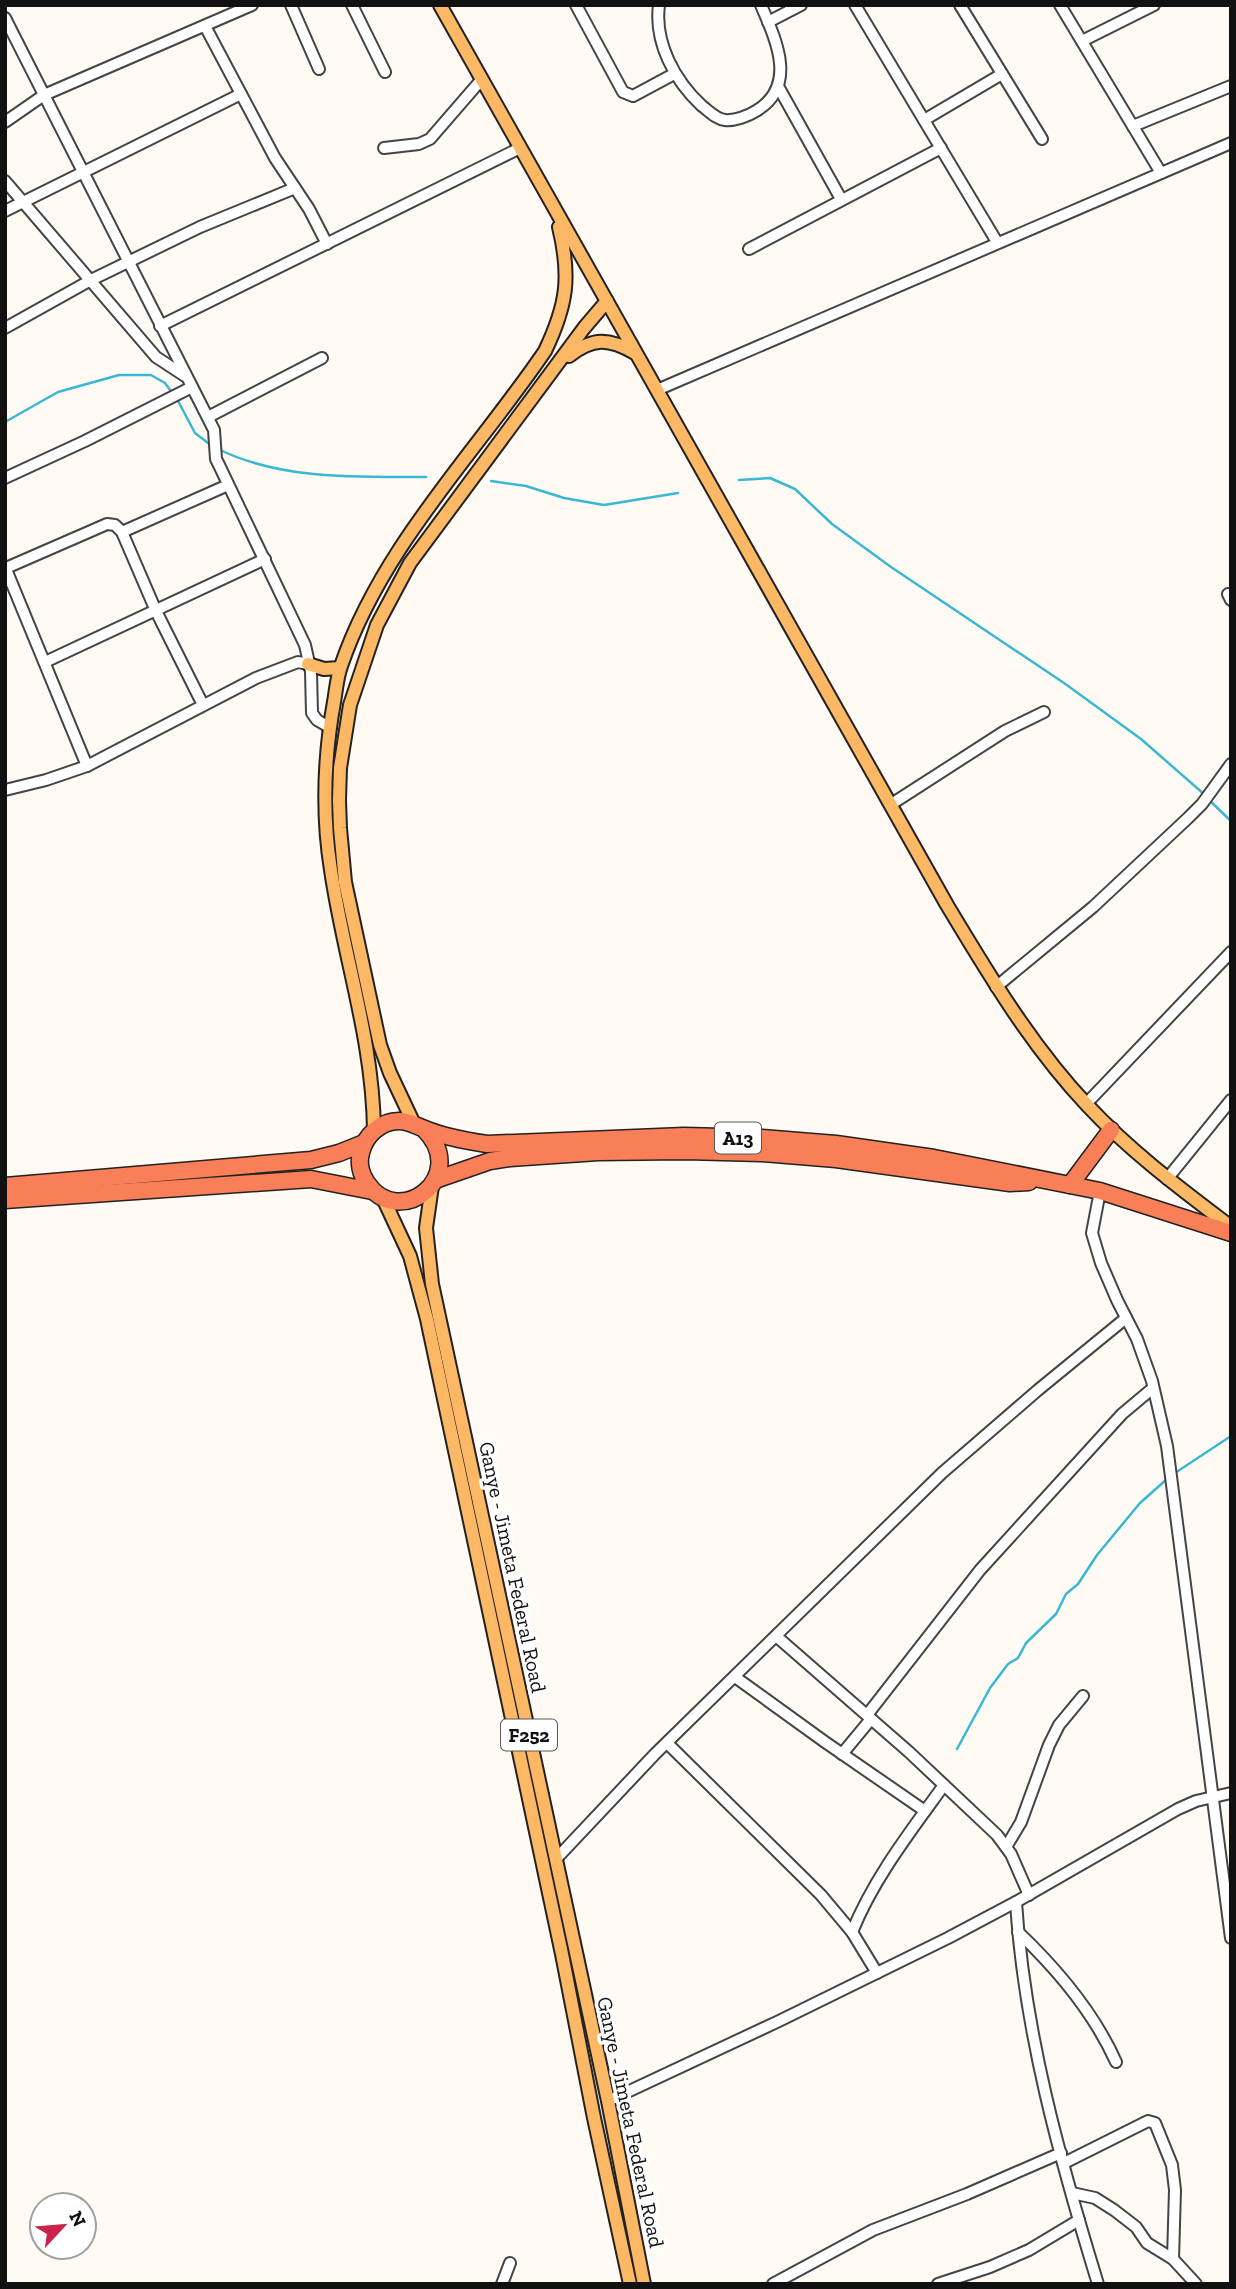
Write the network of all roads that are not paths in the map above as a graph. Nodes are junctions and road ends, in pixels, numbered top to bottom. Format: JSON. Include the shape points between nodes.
{"nodes":[{"id":1,"x":252,"y":5,"type":"edge"},
{"id":2,"x":291,"y":5,"type":"edge"},
{"id":3,"x":352,"y":5,"type":"edge"},
{"id":4,"x":440,"y":5,"type":"edge"},
{"id":5,"x":576,"y":5,"type":"edge"},
{"id":6,"x":659,"y":5,"type":"edge"},
{"id":7,"x":761,"y":5,"type":"edge"},
{"id":8,"x":801,"y":5,"type":"edge"},
{"id":9,"x":855,"y":5,"type":"edge"},
{"id":10,"x":960,"y":5,"type":"edge"},
{"id":11,"x":1060,"y":5,"type":"edge"},
{"id":12,"x":1154,"y":5,"type":"edge"},
{"id":13,"x":5,"y":18,"type":"edge"},
{"id":14,"x":768,"y":22,"type":"junction"},
{"id":15,"x":205,"y":26,"type":"junction"},
{"id":16,"x":1082,"y":41,"type":"junction"},
{"id":17,"x":319,"y":69,"type":"dead end"},
{"id":18,"x":385,"y":72,"type":"dead end"},
{"id":19,"x":674,"y":74,"type":"junction"},
{"id":20,"x":1002,"y":74,"type":"junction"},
{"id":21,"x":482,"y":79,"type":"junction"},
{"id":22,"x":1231,"y":86,"type":"edge"},
{"id":23,"x":779,"y":88,"type":"junction"},
{"id":24,"x":241,"y":94,"type":"junction"},
{"id":25,"x":44,"y":95,"type":"junction"},
{"id":26,"x":924,"y":120,"type":"junction"},
{"id":27,"x":5,"y":122,"type":"edge"},
{"id":28,"x":1133,"y":126,"type":"junction"},
{"id":29,"x":1042,"y":139,"type":"dead end"},
{"id":30,"x":1231,"y":143,"type":"edge"},
{"id":31,"x":384,"y":148,"type":"dead end"},
{"id":32,"x":520,"y":148,"type":"junction"},
{"id":33,"x":941,"y":148,"type":"junction"},
{"id":34,"x":83,"y":172,"type":"junction"},
{"id":35,"x":1161,"y":173,"type":"junction"},
{"id":36,"x":5,"y":181,"type":"edge"},
{"id":37,"x":295,"y":188,"type":"junction"},
{"id":38,"x":841,"y":199,"type":"junction"},
{"id":39,"x":23,"y":201,"type":"junction"},
{"id":40,"x":5,"y":211,"type":"edge"},
{"id":41,"x":556,"y":213,"type":"junction"},
{"id":42,"x":998,"y":242,"type":"junction"},
{"id":43,"x":327,"y":244,"type":"junction"},
{"id":44,"x":749,"y":249,"type":"dead end"},
{"id":45,"x":128,"y":262,"type":"junction"},
{"id":46,"x":91,"y":280,"type":"junction"},
{"id":47,"x":607,"y":301,"type":"junction"},
{"id":48,"x":160,"y":326,"type":"junction"},
{"id":49,"x":5,"y":328,"type":"edge"},
{"id":50,"x":638,"y":354,"type":"junction"},
{"id":51,"x":321,"y":358,"type":"dead end"},
{"id":52,"x":557,"y":365,"type":"junction"},
{"id":53,"x":183,"y":389,"type":"junction"},
{"id":54,"x":657,"y":390,"type":"junction"},
{"id":55,"x":208,"y":417,"type":"junction"},
{"id":56,"x":5,"y":478,"type":"edge"},
{"id":57,"x":228,"y":485,"type":"junction"},
{"id":58,"x":122,"y":532,"type":"junction"},
{"id":59,"x":265,"y":559,"type":"junction"},
{"id":60,"x":6,"y":568,"type":"edge"},
{"id":61,"x":156,"y":611,"type":"junction"},
{"id":62,"x":44,"y":662,"type":"junction"},
{"id":63,"x":309,"y":664,"type":"junction"},
{"id":64,"x":340,"y":668,"type":"junction"},
{"id":65,"x":203,"y":705,"type":"junction"},
{"id":66,"x":1044,"y":712,"type":"dead end"},
{"id":67,"x":329,"y":727,"type":"junction"},
{"id":68,"x":1231,"y":764,"type":"edge"},
{"id":69,"x":87,"y":766,"type":"junction"},
{"id":70,"x":5,"y":790,"type":"edge"},
{"id":71,"x":890,"y":805,"type":"junction"},
{"id":72,"x":1231,"y":952,"type":"edge"},
{"id":73,"x":996,"y":987,"type":"junction"},
{"id":74,"x":1231,"y":1100,"type":"edge"},
{"id":75,"x":1086,"y":1104,"type":"junction"},
{"id":76,"x":419,"y":1126,"type":"junction"},
{"id":77,"x":1111,"y":1129,"type":"junction"},
{"id":78,"x":369,"y":1137,"type":"junction"},
{"id":79,"x":1167,"y":1179,"type":"junction"},
{"id":80,"x":1052,"y":1180,"type":"junction"},
{"id":81,"x":433,"y":1183,"type":"junction"},
{"id":82,"x":1070,"y":1185,"type":"junction"},
{"id":83,"x":5,"y":1186,"type":"edge"},
{"id":84,"x":1100,"y":1191,"type":"junction"},
{"id":85,"x":378,"y":1194,"type":"junction"},
{"id":86,"x":5,"y":1200,"type":"edge"},
{"id":87,"x":1231,"y":1227,"type":"edge"},
{"id":88,"x":1231,"y":1233,"type":"edge"},
{"id":89,"x":1126,"y":1318,"type":"junction"},
{"id":90,"x":1153,"y":1388,"type":"junction"},
{"id":91,"x":776,"y":1636,"type":"junction"},
{"id":92,"x":735,"y":1677,"type":"junction"},
{"id":93,"x":1083,"y":1696,"type":"dead end"},
{"id":94,"x":869,"y":1717,"type":"junction"},
{"id":95,"x":667,"y":1743,"type":"junction"},
{"id":96,"x":842,"y":1754,"type":"junction"},
{"id":97,"x":944,"y":1785,"type":"junction"},
{"id":98,"x":1231,"y":1793,"type":"edge"},
{"id":99,"x":1212,"y":1797,"type":"junction"},
{"id":100,"x":925,"y":1811,"type":"junction"},
{"id":101,"x":1006,"y":1847,"type":"junction"},
{"id":102,"x":556,"y":1859,"type":"junction"},
{"id":103,"x":1029,"y":1895,"type":"junction"},
{"id":104,"x":1016,"y":1902,"type":"junction"},
{"id":105,"x":1229,"y":1910,"type":"edge"},
{"id":106,"x":852,"y":1932,"type":"junction"},
{"id":107,"x":1018,"y":1932,"type":"junction"},
{"id":108,"x":1231,"y":1938,"type":"edge"},
{"id":109,"x":877,"y":1973,"type":"junction"},
{"id":110,"x":1116,"y":2062,"type":"dead end"},
{"id":111,"x":608,"y":2101,"type":"junction"},
{"id":112,"x":1063,"y":2158,"type":"junction"},
{"id":113,"x":1072,"y":2193,"type":"junction"},
{"id":114,"x":1079,"y":2220,"type":"junction"},
{"id":115,"x":1173,"y":2259,"type":"junction"},
{"id":116,"x":510,"y":2263,"type":"dead end"},
{"id":117,"x":502,"y":2284,"type":"edge"},
{"id":118,"x":630,"y":2284,"type":"edge"},
{"id":119,"x":644,"y":2284,"type":"edge"},
{"id":120,"x":773,"y":2284,"type":"edge"},
{"id":121,"x":938,"y":2284,"type":"edge"},
{"id":122,"x":1098,"y":2284,"type":"edge"},
{"id":123,"x":1196,"y":2284,"type":"edge"}],
"edges":[{"from":1,"to":15,"type":"street"},
{"from":2,"to":17,"type":"street"},
{"from":3,"to":18,"type":"street"},
{"from":4,"to":21,"type":"main road"},
{"from":5,"to":19,"type":"street","via":[[623,92],[633,96]]},
{"from":6,"to":19,"type":"street","via":[[658,23]]},
{"from":7,"to":14,"type":"street"},
{"from":8,"to":14,"type":"street"},
{"from":9,"to":26,"type":"street"},
{"from":10,"to":20,"type":"street"},
{"from":11,"to":16,"type":"street"},
{"from":12,"to":16,"type":"street"},
{"from":13,"to":25,"type":"street"},
{"from":14,"to":23,"type":"street","via":[[782,70]]},
{"from":15,"to":24,"type":"street"},
{"from":15,"to":25,"type":"street"},
{"from":16,"to":28,"type":"street"},
{"from":19,"to":23,"type":"street","via":[[702,105],[725,120],[759,110]]},
{"from":20,"to":26,"type":"street"},
{"from":20,"to":29,"type":"street"},
{"from":21,"to":31,"type":"street","via":[[430,139]]},
{"from":21,"to":32,"type":"main road"},
{"from":22,"to":28,"type":"street"},
{"from":23,"to":38,"type":"street"},
{"from":24,"to":34,"type":"street"},
{"from":24,"to":37,"type":"street"},
{"from":25,"to":27,"type":"street"},
{"from":25,"to":34,"type":"street"},
{"from":26,"to":33,"type":"street"},
{"from":28,"to":35,"type":"street"},
{"from":30,"to":35,"type":"street"},
{"from":32,"to":41,"type":"main road"},
{"from":32,"to":43,"type":"street"},
{"from":33,"to":38,"type":"street"},
{"from":33,"to":42,"type":"street"},
{"from":34,"to":39,"type":"street"},
{"from":34,"to":45,"type":"street"},
{"from":35,"to":42,"type":"street"},
{"from":36,"to":39,"type":"street"},
{"from":37,"to":43,"type":"street"},
{"from":37,"to":45,"type":"street"},
{"from":38,"to":44,"type":"street"},
{"from":39,"to":40,"type":"street"},
{"from":39,"to":46,"type":"street"},
{"from":41,"to":47,"type":"main road"},
{"from":41,"to":64,"type":"main road","via":[[566,278],[554,333],[531,372],[394,558],[368,603]]},
{"from":42,"to":54,"type":"street"},
{"from":43,"to":48,"type":"street"},
{"from":45,"to":46,"type":"street"},
{"from":45,"to":48,"type":"street"},
{"from":46,"to":49,"type":"street"},
{"from":46,"to":53,"type":"street"},
{"from":47,"to":50,"type":"main road"},
{"from":47,"to":52,"type":"main road"},
{"from":48,"to":53,"type":"street"},
{"from":50,"to":52,"type":"main road","via":[[612,342],[593,342]]},
{"from":50,"to":54,"type":"main road"},
{"from":51,"to":55,"type":"street"},
{"from":52,"to":76,"type":"main road","via":[[410,563],[377,625],[350,705],[339,800],[345,882],[380,1045]]},
{"from":53,"to":55,"type":"street"},
{"from":53,"to":56,"type":"street"},
{"from":54,"to":71,"type":"main road"},
{"from":55,"to":57,"type":"street"},
{"from":57,"to":58,"type":"street"},
{"from":57,"to":59,"type":"street"},
{"from":58,"to":60,"type":"street","via":[[107,524]]},
{"from":58,"to":61,"type":"street"},
{"from":59,"to":61,"type":"street"},
{"from":59,"to":63,"type":"street","via":[[305,645]]},
{"from":60,"to":62,"type":"street"},
{"from":61,"to":62,"type":"street"},
{"from":61,"to":65,"type":"street"},
{"from":62,"to":69,"type":"street"},
{"from":63,"to":64,"type":"main road"},
{"from":63,"to":65,"type":"street","via":[[298,662],[266,674]]},
{"from":63,"to":67,"type":"street","via":[[312,713]]},
{"from":64,"to":67,"type":"main road"},
{"from":65,"to":69,"type":"street"},
{"from":66,"to":71,"type":"street","via":[[1005,731]]},
{"from":67,"to":78,"type":"main road","via":[[327,836],[339,917],[368,1048],[373,1103]]},
{"from":68,"to":73,"type":"street","via":[[1202,804],[1093,907]]},
{"from":69,"to":70,"type":"street"},
{"from":71,"to":73,"type":"main road"},
{"from":72,"to":75,"type":"street"},
{"from":73,"to":75,"type":"main road"},
{"from":74,"to":79,"type":"street"},
{"from":75,"to":77,"type":"main road"},
{"from":76,"to":78,"type":"highway","number":"A13","via":[[400,1121],[386,1124]]},
{"from":76,"to":80,"type":"highway","number":"A13","via":[[487,1144],[684,1136],[823,1143],[934,1157]]},
{"from":76,"to":81,"type":"highway","via":[[437,1147],[440,1158]]},
{"from":77,"to":79,"type":"main road"},
{"from":77,"to":82,"type":"highway"},
{"from":78,"to":83,"type":"highway","number":"A13","via":[[339,1153],[311,1160]]},
{"from":78,"to":85,"type":"highway","via":[[360,1168]]},
{"from":79,"to":87,"type":"main road"},
{"from":80,"to":81,"type":"highway","number":"A13","via":[[1010,1183],[836,1159],[685,1151],[510,1158],[480,1164]]},
{"from":80,"to":82,"type":"highway","number":"A13"},
{"from":81,"to":85,"type":"highway","number":"A13","via":[[410,1201],[396,1202]]},
{"from":81,"to":102,"type":"main road","name":"Ganye - Jimeta Federal Road","number":"F252","via":[[426,1228],[432,1284]]},
{"from":82,"to":84,"type":"highway","number":"A13"},
{"from":84,"to":88,"type":"highway","number":"A13"},
{"from":84,"to":89,"type":"street","via":[[1092,1233]]},
{"from":85,"to":86,"type":"highway","number":"A13","via":[[311,1179]]},
{"from":85,"to":118,"type":"main road","name":"Ganye - Jimeta Federal Road","number":"F252","via":[[410,1256],[427,1320]]},
{"from":89,"to":90,"type":"street"},
{"from":89,"to":91,"type":"street","via":[[942,1473]]},
{"from":90,"to":94,"type":"street","via":[[1122,1414],[980,1570]]},
{"from":90,"to":99,"type":"street","via":[[1167,1446]]},
{"from":91,"to":92,"type":"street"},
{"from":91,"to":94,"type":"street"},
{"from":92,"to":95,"type":"street"},
{"from":92,"to":96,"type":"street"},
{"from":93,"to":101,"type":"street","via":[[1059,1725],[1021,1822]]},
{"from":94,"to":96,"type":"street"},
{"from":94,"to":97,"type":"street"},
{"from":95,"to":102,"type":"street"},
{"from":95,"to":106,"type":"street","via":[[785,1858]]},
{"from":96,"to":100,"type":"street"},
{"from":97,"to":100,"type":"street"},
{"from":97,"to":101,"type":"street"},
{"from":98,"to":99,"type":"street"},
{"from":99,"to":103,"type":"street","via":[[1178,1809]]},
{"from":99,"to":105,"type":"street"},
{"from":100,"to":106,"type":"street","via":[[884,1870]]},
{"from":101,"to":103,"type":"street"},
{"from":102,"to":111,"type":"main road","name":"Ganye - Jimeta Federal Road","number":"F252"},
{"from":103,"to":104,"type":"street"},
{"from":104,"to":107,"type":"street"},
{"from":104,"to":109,"type":"street"},
{"from":105,"to":108,"type":"street"},
{"from":106,"to":109,"type":"street"},
{"from":107,"to":110,"type":"street","via":[[1044,1956],[1103,2032]]},
{"from":107,"to":112,"type":"street"},
{"from":109,"to":111,"type":"street"},
{"from":111,"to":119,"type":"main road","name":"Ganye - Jimeta Federal Road","number":"F252"},
{"from":112,"to":113,"type":"street"},
{"from":112,"to":115,"type":"street","via":[[1148,2121],[1155,2123],[1172,2165]]},
{"from":112,"to":120,"type":"street","via":[[873,2230]]},
{"from":113,"to":114,"type":"street"},
{"from":113,"to":115,"type":"street","via":[[1095,2198],[1114,2210],[1136,2227],[1147,2243]]},
{"from":114,"to":121,"type":"street","via":[[1029,2250]]},
{"from":114,"to":122,"type":"street"},
{"from":115,"to":123,"type":"street"},
{"from":116,"to":117,"type":"street"}]}
